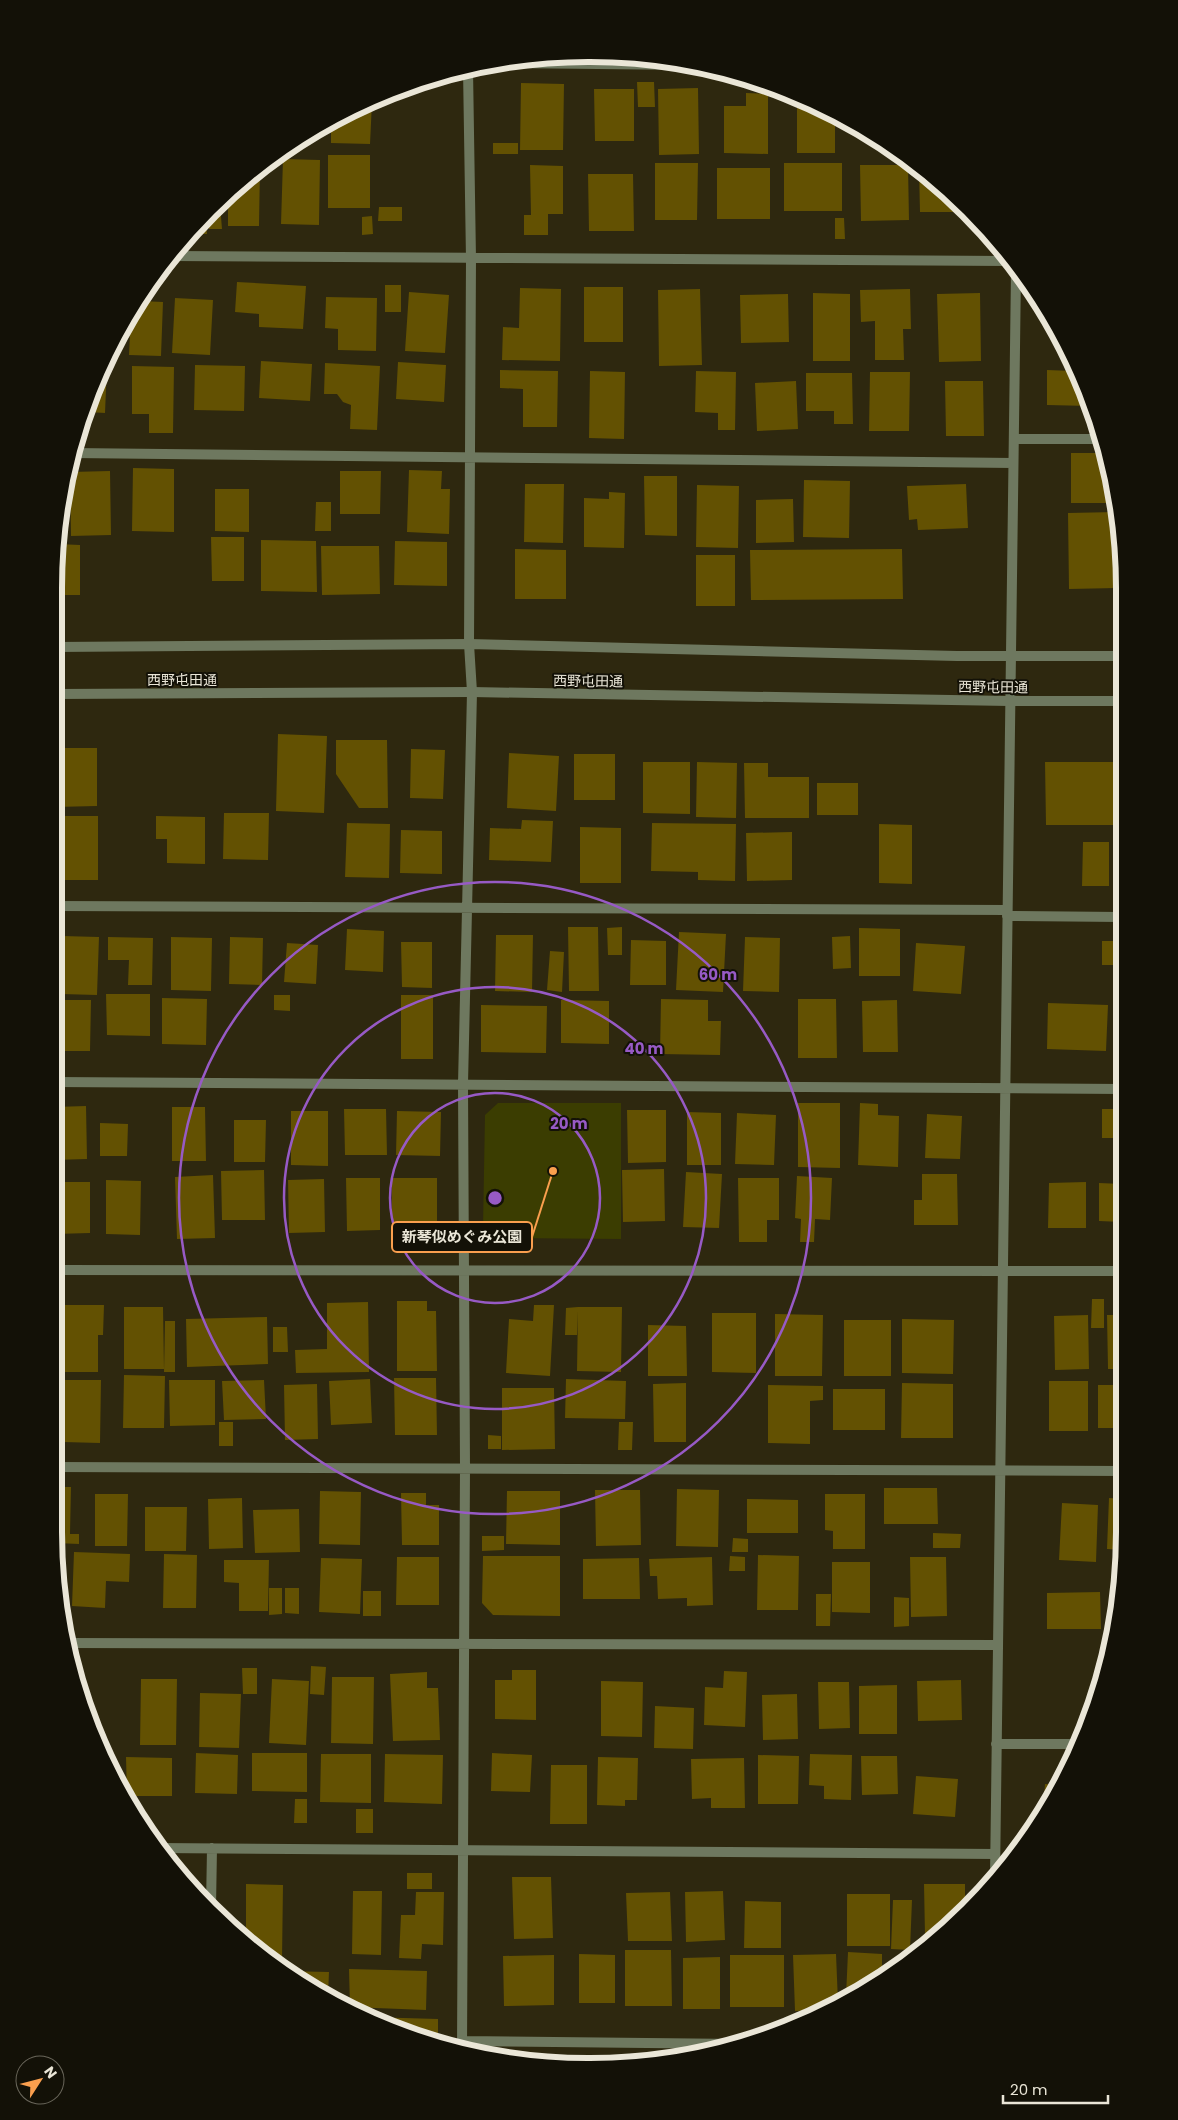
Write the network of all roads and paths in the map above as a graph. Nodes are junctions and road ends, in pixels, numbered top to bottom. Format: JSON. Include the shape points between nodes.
{"nodes":[{"id":1,"x":562,"y":64,"type":"edge"},
{"id":2,"x":627,"y":64,"type":"edge"},
{"id":3,"x":468,"y":77,"type":"edge"},
{"id":4,"x":181,"y":256,"type":"edge"},
{"id":5,"x":471,"y":259,"type":"junction"},
{"id":6,"x":1001,"y":261,"type":"edge"},
{"id":7,"x":1016,"y":280,"type":"edge"},
{"id":8,"x":1014,"y":439,"type":"junction"},
{"id":9,"x":1094,"y":439,"type":"edge"},
{"id":10,"x":80,"y":453,"type":"edge"},
{"id":11,"x":470,"y":457,"type":"junction"},
{"id":12,"x":1014,"y":463,"type":"junction"},
{"id":13,"x":469,"y":644,"type":"junction"},
{"id":14,"x":62,"y":648,"type":"edge"},
{"id":15,"x":1011,"y":656,"type":"junction"},
{"id":16,"x":1116,"y":656,"type":"edge"},
{"id":17,"x":472,"y":692,"type":"junction"},
{"id":18,"x":62,"y":694,"type":"edge"},
{"id":19,"x":1009,"y":701,"type":"junction"},
{"id":20,"x":1116,"y":701,"type":"edge"},
{"id":21,"x":62,"y":906,"type":"edge"},
{"id":22,"x":466,"y":908,"type":"junction"},
{"id":23,"x":1007,"y":913,"type":"junction"},
{"id":24,"x":1116,"y":917,"type":"edge"},
{"id":25,"x":62,"y":1082,"type":"edge"},
{"id":26,"x":464,"y":1084,"type":"junction"},
{"id":27,"x":1005,"y":1088,"type":"junction"},
{"id":28,"x":1116,"y":1089,"type":"edge"},
{"id":29,"x":62,"y":1270,"type":"edge"},
{"id":30,"x":463,"y":1270,"type":"junction"},
{"id":31,"x":1003,"y":1271,"type":"junction"},
{"id":32,"x":1116,"y":1271,"type":"edge"},
{"id":33,"x":62,"y":1467,"type":"edge"},
{"id":34,"x":464,"y":1468,"type":"junction"},
{"id":35,"x":1000,"y":1471,"type":"junction"},
{"id":36,"x":1116,"y":1471,"type":"edge"},
{"id":37,"x":75,"y":1643,"type":"edge"},
{"id":38,"x":463,"y":1645,"type":"junction"},
{"id":39,"x":997,"y":1645,"type":"junction"},
{"id":40,"x":996,"y":1744,"type":"junction"},
{"id":41,"x":1070,"y":1744,"type":"edge"},
{"id":42,"x":168,"y":1848,"type":"edge"},
{"id":43,"x":212,"y":1848,"type":"junction"},
{"id":44,"x":461,"y":1850,"type":"junction"},
{"id":45,"x":995,"y":1854,"type":"junction"},
{"id":46,"x":995,"y":1866,"type":"edge"},
{"id":47,"x":212,"y":1898,"type":"edge"},
{"id":48,"x":462,"y":2042,"type":"edge"},
{"id":49,"x":705,"y":2044,"type":"edge"},
{"id":50,"x":481,"y":2046,"type":"edge"}],
"edges":[{"from":1,"to":2,"type":"street"},
{"from":3,"to":5,"type":"street"},
{"from":4,"to":5,"type":"street"},
{"from":5,"to":6,"type":"street"},
{"from":5,"to":11,"type":"street"},
{"from":7,"to":8,"type":"street"},
{"from":8,"to":9,"type":"street"},
{"from":8,"to":12,"type":"street"},
{"from":10,"to":11,"type":"street"},
{"from":11,"to":12,"type":"street"},
{"from":11,"to":13,"type":"street"},
{"from":12,"to":15,"type":"street"},
{"from":13,"to":14,"type":"street"},
{"from":13,"to":15,"type":"street"},
{"from":13,"to":17,"type":"street"},
{"from":15,"to":16,"type":"street"},
{"from":15,"to":19,"type":"street"},
{"from":17,"to":18,"type":"street","name":"西野屯田通"},
{"from":17,"to":19,"type":"street","name":"西野屯田通"},
{"from":17,"to":22,"type":"street"},
{"from":19,"to":20,"type":"street","name":"西野屯田通"},
{"from":19,"to":23,"type":"street"},
{"from":21,"to":22,"type":"street"},
{"from":22,"to":23,"type":"street"},
{"from":22,"to":26,"type":"street"},
{"from":23,"to":24,"type":"street"},
{"from":23,"to":27,"type":"street"},
{"from":25,"to":26,"type":"street"},
{"from":26,"to":27,"type":"street"},
{"from":26,"to":30,"type":"street"},
{"from":27,"to":28,"type":"street"},
{"from":27,"to":31,"type":"street"},
{"from":29,"to":30,"type":"street"},
{"from":30,"to":31,"type":"street"},
{"from":30,"to":34,"type":"street"},
{"from":31,"to":32,"type":"street"},
{"from":31,"to":35,"type":"street"},
{"from":33,"to":34,"type":"street"},
{"from":34,"to":35,"type":"street"},
{"from":34,"to":38,"type":"street"},
{"from":35,"to":36,"type":"street"},
{"from":35,"to":39,"type":"street"},
{"from":37,"to":38,"type":"street"},
{"from":38,"to":39,"type":"street"},
{"from":38,"to":44,"type":"street"},
{"from":39,"to":40,"type":"street"},
{"from":40,"to":41,"type":"street"},
{"from":40,"to":45,"type":"street"},
{"from":42,"to":43,"type":"street"},
{"from":43,"to":44,"type":"street"},
{"from":43,"to":47,"type":"street"},
{"from":44,"to":45,"type":"street"},
{"from":44,"to":48,"type":"street"},
{"from":45,"to":46,"type":"street"},
{"from":49,"to":50,"type":"street"}]}
